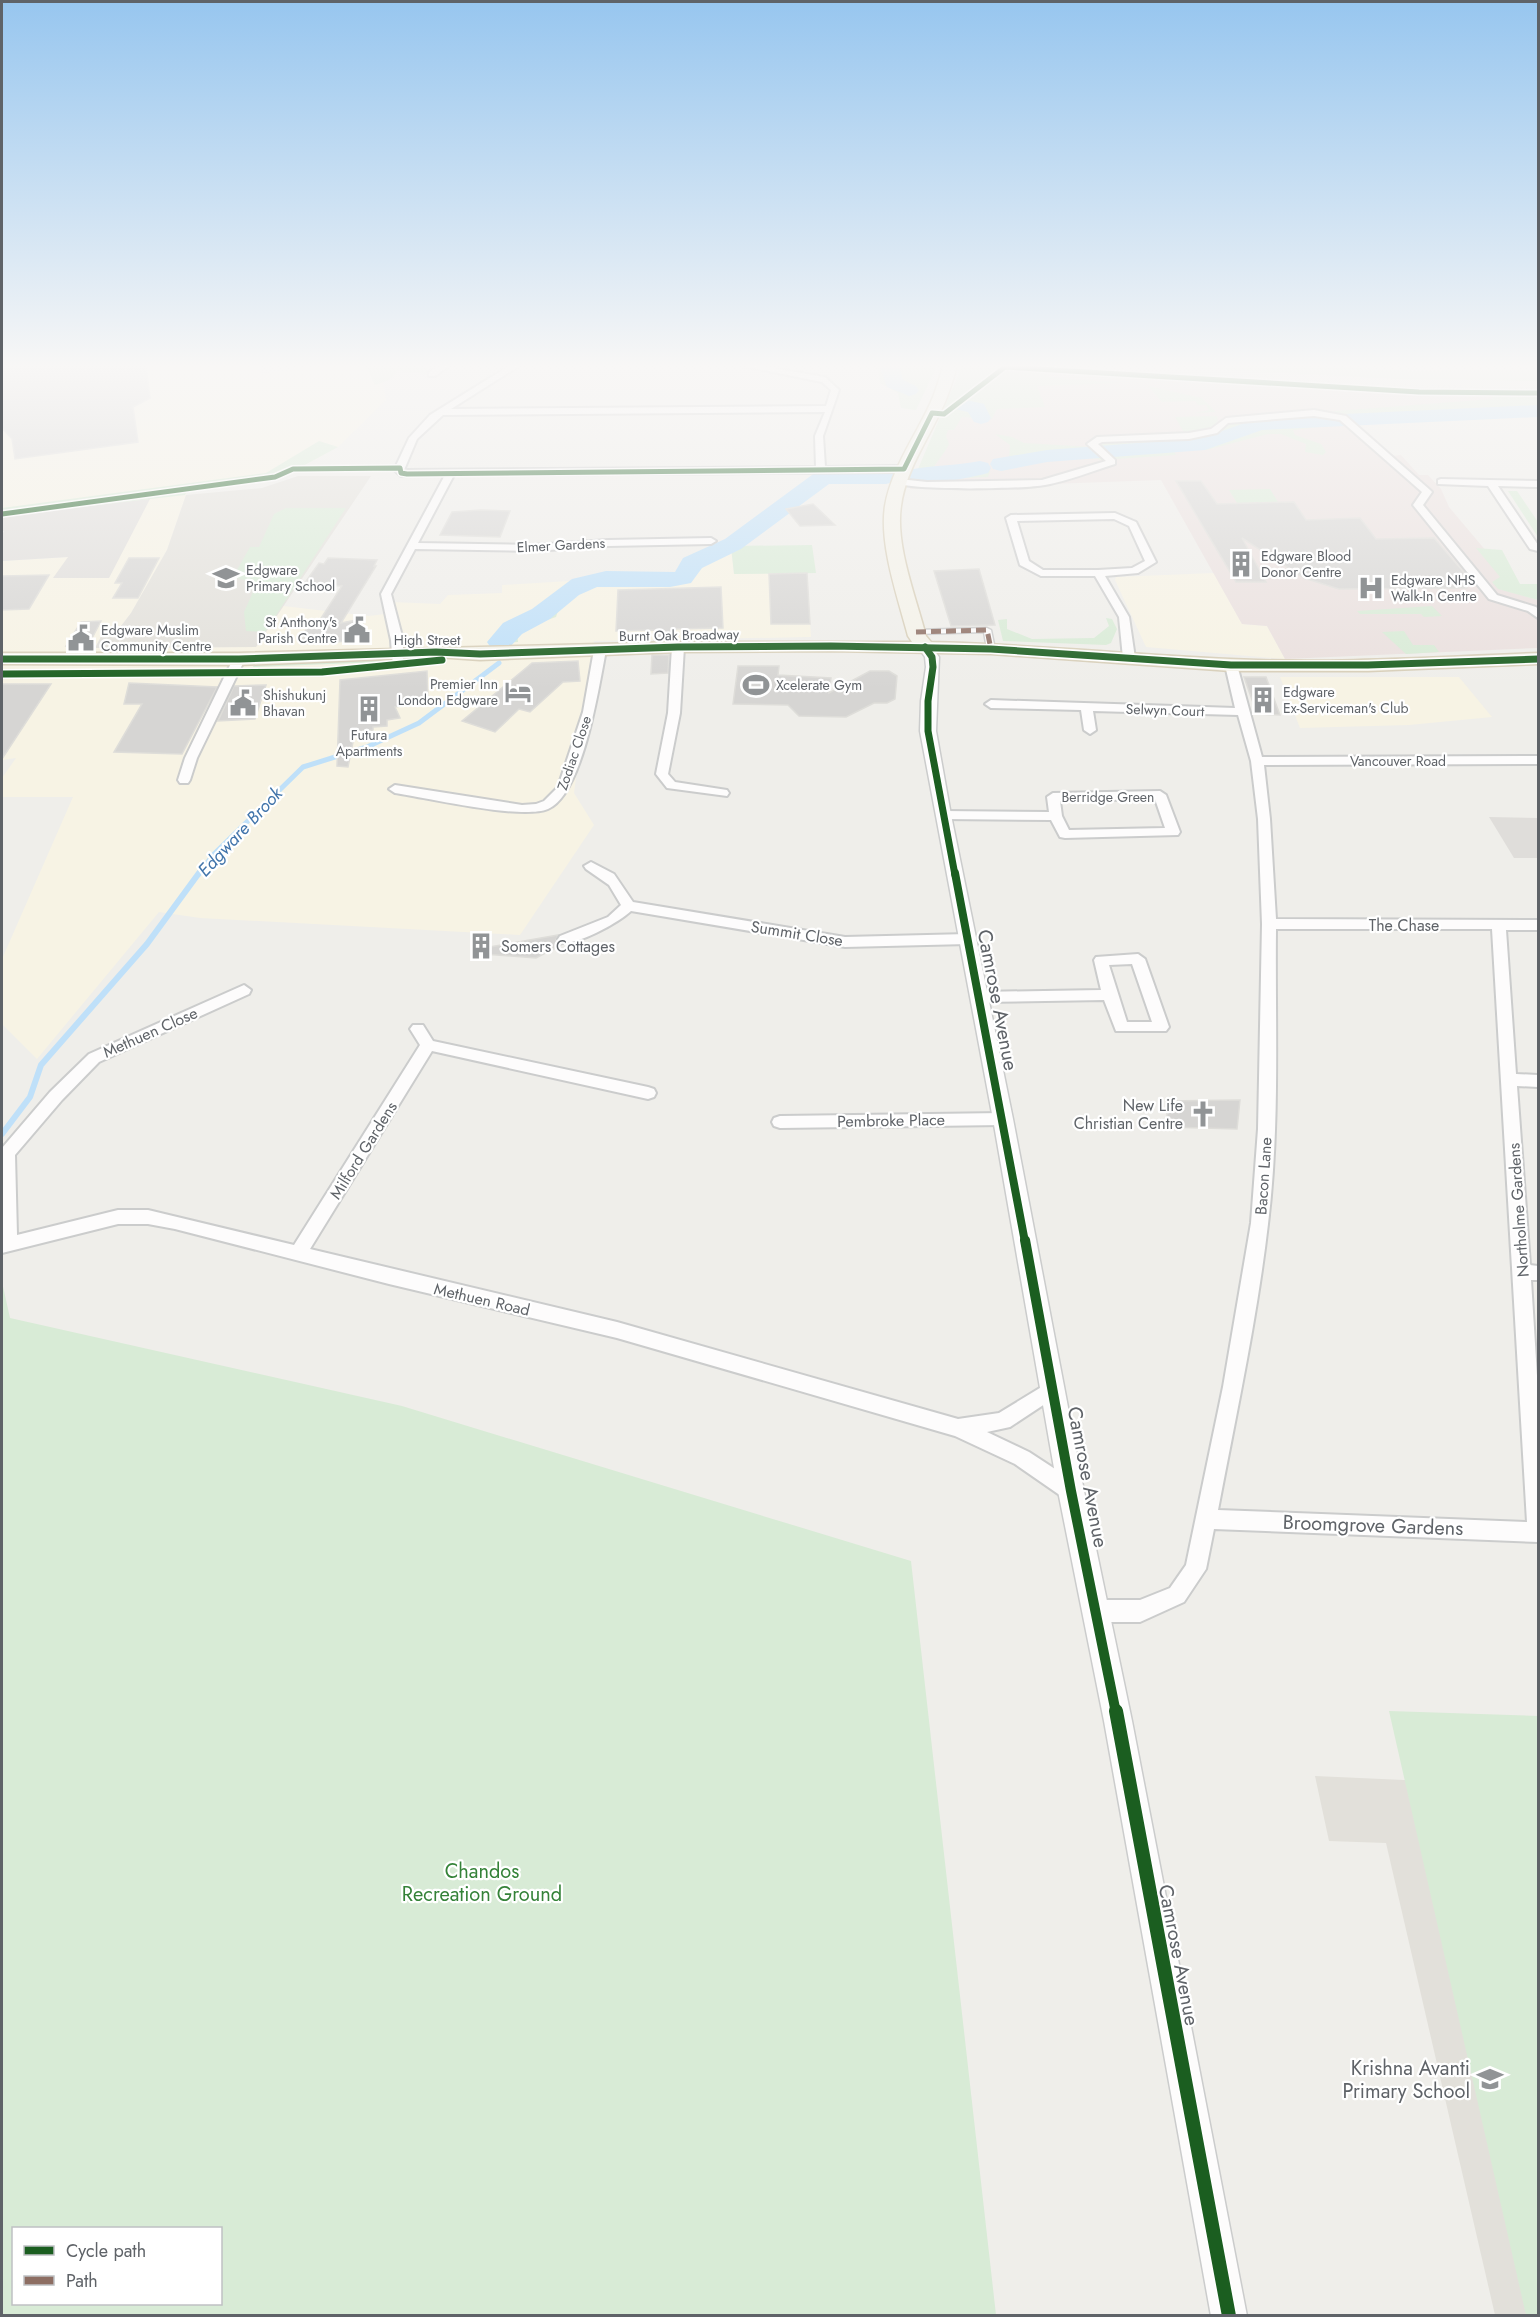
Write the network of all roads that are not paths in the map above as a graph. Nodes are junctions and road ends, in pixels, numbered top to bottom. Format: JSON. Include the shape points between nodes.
{"nodes":[{"id":1,"x":450,"y":474,"type":"edge"},
{"id":2,"x":877,"y":474,"type":"edge"},
{"id":3,"x":1072,"y":474,"type":"edge"},
{"id":4,"x":1406,"y":474,"type":"edge"},
{"id":5,"x":902,"y":476,"type":"junction"},
{"id":6,"x":1441,"y":482,"type":"dead end"},
{"id":7,"x":1491,"y":483,"type":"junction"},
{"id":8,"x":1539,"y":484,"type":"edge"},
{"id":9,"x":711,"y":541,"type":"dead end"},
{"id":10,"x":412,"y":546,"type":"junction"},
{"id":11,"x":1539,"y":548,"type":"edge"},
{"id":12,"x":1098,"y":573,"type":"junction"},
{"id":13,"x":1536,"y":611,"type":"edge"},
{"id":14,"x":921,"y":640,"type":"junction"},
{"id":15,"x":678,"y":647,"type":"junction"},
{"id":16,"x":600,"y":650,"type":"junction"},
{"id":17,"x":480,"y":654,"type":"joint"},
{"id":18,"x":1129,"y":658,"type":"junction"},
{"id":19,"x":2,"y":659,"type":"edge"},
{"id":20,"x":398,"y":659,"type":"junction"},
{"id":21,"x":1539,"y":659,"type":"edge"},
{"id":22,"x":1232,"y":665,"type":"junction"},
{"id":23,"x":236,"y":666,"type":"junction"},
{"id":24,"x":2,"y":674,"type":"edge"},
{"id":25,"x":991,"y":704,"type":"dead end"},
{"id":26,"x":1087,"y":708,"type":"junction"},
{"id":27,"x":1242,"y":712,"type":"junction"},
{"id":28,"x":1090,"y":730,"type":"dead end"},
{"id":29,"x":1539,"y":760,"type":"edge"},
{"id":30,"x":1257,"y":761,"type":"junction"},
{"id":31,"x":184,"y":780,"type":"dead end"},
{"id":32,"x":395,"y":789,"type":"dead end"},
{"id":33,"x":723,"y":794,"type":"dead end"},
{"id":34,"x":943,"y":815,"type":"junction"},
{"id":35,"x":1056,"y":816,"type":"junction"},
{"id":36,"x":591,"y":866,"type":"dead end"},
{"id":37,"x":628,"y":906,"type":"junction"},
{"id":38,"x":1269,"y":924,"type":"junction"},
{"id":39,"x":1499,"y":925,"type":"junction"},
{"id":40,"x":1539,"y":925,"type":"edge"},
{"id":41,"x":565,"y":939,"type":"dead end"},
{"id":42,"x":968,"y":939,"type":"junction"},
{"id":43,"x":244,"y":990,"type":"dead end"},
{"id":44,"x":1110,"y":995,"type":"junction"},
{"id":45,"x":979,"y":997,"type":"junction"},
{"id":46,"x":418,"y":1029,"type":"dead end"},
{"id":47,"x":428,"y":1045,"type":"junction"},
{"id":48,"x":1508,"y":1080,"type":"junction"},
{"id":49,"x":1539,"y":1081,"type":"edge"},
{"id":50,"x":648,"y":1093,"type":"dead end"},
{"id":51,"x":1003,"y":1119,"type":"junction"},
{"id":52,"x":780,"y":1122,"type":"dead end"},
{"id":53,"x":5,"y":1246,"type":"edge"},
{"id":54,"x":298,"y":1254,"type":"junction"},
{"id":55,"x":1531,"y":1273,"type":"edge"},
{"id":56,"x":1053,"y":1388,"type":"junction"},
{"id":57,"x":958,"y":1428,"type":"junction"},
{"id":58,"x":1071,"y":1491,"type":"junction"},
{"id":59,"x":1207,"y":1519,"type":"junction"},
{"id":60,"x":1538,"y":1532,"type":"edge"},
{"id":61,"x":1096,"y":1611,"type":"junction"},
{"id":62,"x":1229,"y":2316,"type":"edge"}],
"edges":[{"from":1,"to":10,"type":"street"},
{"from":2,"to":5,"type":"street"},
{"from":3,"to":5,"type":"street","via":[[1043,483],[927,485]]},
{"from":4,"to":13,"type":"street","via":[[1427,492],[1418,505],[1493,597]]},
{"from":5,"to":14,"type":"main road","via":[[893,505],[894,542]]},
{"from":6,"to":7,"type":"street"},
{"from":7,"to":8,"type":"street"},
{"from":7,"to":11,"type":"street","via":[[1534,547]]},
{"from":9,"to":10,"type":"street","name":"Elmer Gardens","via":[[534,548]]},
{"from":10,"to":20,"type":"street","via":[[386,594]]},
{"from":12,"to":12,"type":"street","via":[[1041,573],[1024,563],[1011,518],[1115,516],[1133,524],[1151,562],[1134,571]]},
{"from":12,"to":18,"type":"street","via":[[1124,617]]},
{"from":14,"to":15,"type":"main road","name":"Burnt Oak Broadway","via":[[878,647]]},
{"from":14,"to":18,"type":"main road","name":"Burnt Oak Broadway"},
{"from":14,"to":34,"type":"street","name":"Camrose Avenue","via":[[932,657],[928,731]]},
{"from":15,"to":16,"type":"main road","name":"Burnt Oak Broadway"},
{"from":15,"to":33,"type":"street","via":[[674,713],[662,774],[671,785]]},
{"from":16,"to":17,"type":"main road","name":"Burnt Oak Broadway"},
{"from":16,"to":32,"type":"street","name":"Zodiac Close","via":[[589,712],[564,788],[544,808],[532,811]]},
{"from":17,"to":20,"type":"main road","name":"High Street"},
{"from":18,"to":22,"type":"main road","name":"Burnt Oak Broadway"},
{"from":19,"to":23,"type":"main road","name":"High Street"},
{"from":20,"to":23,"type":"main road","name":"High Street","via":[[322,672]]},
{"from":21,"to":22,"type":"main road","name":"Burnt Oak Broadway"},
{"from":22,"to":27,"type":"street","name":"Bacon Lane"},
{"from":23,"to":24,"type":"main road","name":"High Street"},
{"from":23,"to":31,"type":"street"},
{"from":25,"to":26,"type":"street","name":"Selwyn Court"},
{"from":26,"to":27,"type":"street","name":"Selwyn Court"},
{"from":26,"to":28,"type":"street"},
{"from":27,"to":30,"type":"street","name":"Bacon Lane"},
{"from":29,"to":30,"type":"street","name":"Vancouver Road"},
{"from":30,"to":38,"type":"street","name":"Bacon Lane"},
{"from":34,"to":35,"type":"street","name":"Berridge Green"},
{"from":34,"to":42,"type":"street","name":"Camrose Avenue"},
{"from":35,"to":35,"type":"street","name":"Berridge Green","via":[[1065,834],[1173,832],[1160,795],[1053,796]]},
{"from":36,"to":37,"type":"street","via":[[610,875]]},
{"from":37,"to":41,"type":"street","via":[[613,920]]},
{"from":37,"to":42,"type":"street","name":"Summit Close","via":[[845,942]]},
{"from":38,"to":39,"type":"street","name":"The Chase"},
{"from":38,"to":59,"type":"street","name":"Bacon Lane","via":[[1266,1129],[1260,1223]]},
{"from":39,"to":40,"type":"street","name":"The Chase"},
{"from":39,"to":48,"type":"street","name":"Northolme Gardens"},
{"from":42,"to":45,"type":"street","name":"Camrose Avenue"},
{"from":43,"to":53,"type":"street","name":"Methuen Close","via":[[94,1058],[56,1096],[7,1153]]},
{"from":44,"to":44,"type":"street","via":[[1120,1027],[1161,1027],[1138,959],[1101,960]]},
{"from":44,"to":45,"type":"street"},
{"from":45,"to":51,"type":"street","name":"Camrose Avenue"},
{"from":46,"to":47,"type":"street"},
{"from":47,"to":50,"type":"street"},
{"from":47,"to":54,"type":"street","name":"Milford Gardens"},
{"from":48,"to":49,"type":"street"},
{"from":48,"to":55,"type":"street","name":"Northolme Gardens"},
{"from":51,"to":52,"type":"street","name":"Pembroke Place"},
{"from":51,"to":56,"type":"street","name":"Camrose Avenue"},
{"from":53,"to":54,"type":"street","name":"Methuen Road","via":[[118,1217],[148,1217]]},
{"from":54,"to":57,"type":"street","name":"Methuen Road","via":[[617,1330]]},
{"from":55,"to":60,"type":"street","name":"Northolme Gardens"},
{"from":56,"to":57,"type":"street","name":"Methuen Road","via":[[1003,1421]]},
{"from":56,"to":58,"type":"street","name":"Camrose Avenue"},
{"from":57,"to":58,"type":"street","name":"Methuen Road","via":[[1022,1458]]},
{"from":58,"to":61,"type":"street","name":"Camrose Avenue"},
{"from":59,"to":60,"type":"street","name":"Broomgrove Gardens"},
{"from":59,"to":61,"type":"street","name":"Bacon Lane","via":[[1196,1569],[1177,1595],[1140,1611]]},
{"from":61,"to":62,"type":"street","name":"Camrose Avenue"}]}
